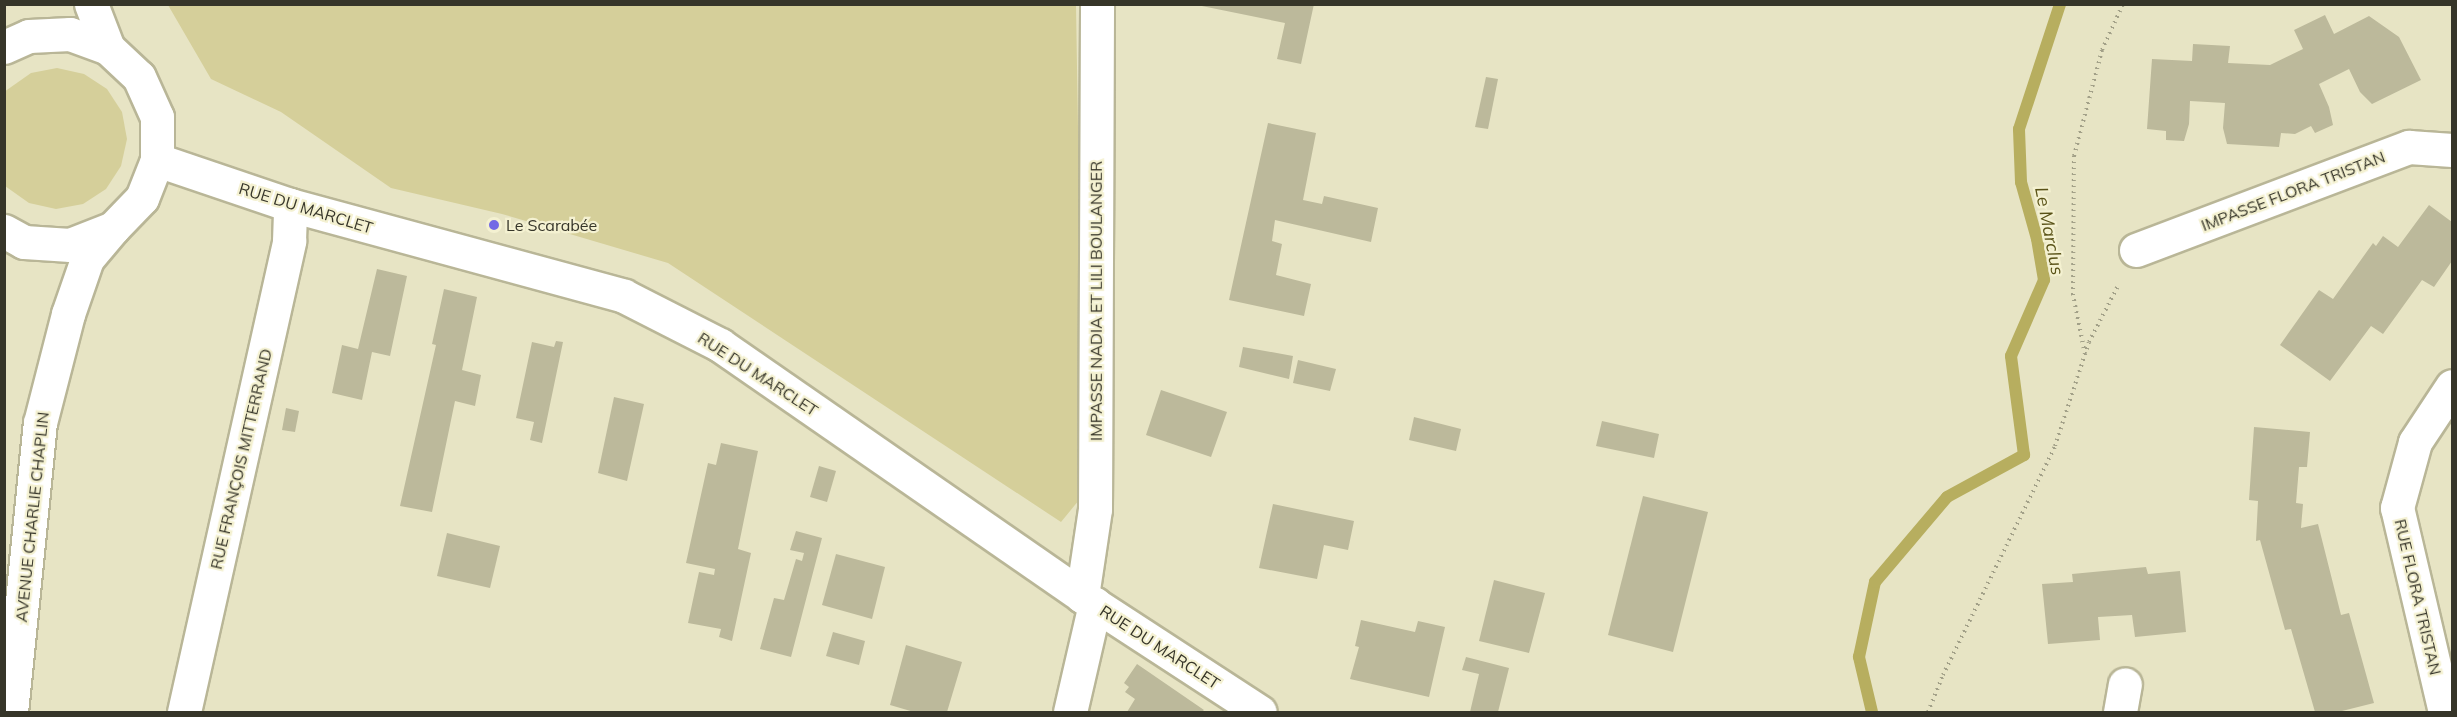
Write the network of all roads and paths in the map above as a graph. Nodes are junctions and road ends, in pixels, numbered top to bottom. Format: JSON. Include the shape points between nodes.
{"nodes":[{"id":1,"x":91,"y":4,"type":"edge"},
{"id":2,"x":1097,"y":4,"type":"edge"},
{"id":3,"x":2123,"y":4,"type":"edge"},
{"id":4,"x":4,"y":47,"type":"edge"},
{"id":5,"x":108,"y":48,"type":"junction"},
{"id":6,"x":2452,"y":150,"type":"edge"},
{"id":7,"x":158,"y":160,"type":"junction"},
{"id":8,"x":290,"y":205,"type":"junction"},
{"id":9,"x":113,"y":228,"type":"junction"},
{"id":10,"x":4,"y":231,"type":"edge"},
{"id":11,"x":2136,"y":250,"type":"joint"},
{"id":12,"x":2085,"y":355,"type":"junction"},
{"id":13,"x":2452,"y":387,"type":"edge"},
{"id":14,"x":1088,"y":600,"type":"junction"},
{"id":15,"x":11,"y":712,"type":"edge"},
{"id":16,"x":184,"y":712,"type":"edge"},
{"id":17,"x":1070,"y":712,"type":"edge"},
{"id":18,"x":1260,"y":712,"type":"edge"},
{"id":19,"x":1928,"y":712,"type":"edge"},
{"id":20,"x":2445,"y":712,"type":"edge"}],
"edges":[{"from":1,"to":5,"type":"street"},
{"from":2,"to":14,"type":"street","name":"IMPASSE NADIA ET LILI BOULANGER","via":[[1095,509]]},
{"from":3,"to":12,"type":"path","via":[[2102,50],[2074,156],[2073,295]]},
{"from":4,"to":5,"type":"street","via":[[29,36],[70,34]]},
{"from":5,"to":7,"type":"street","via":[[139,77],[157,117]]},
{"from":6,"to":11,"type":"street","name":"IMPASSE FLORA TRISTAN","via":[[2409,147]]},
{"from":7,"to":8,"type":"street","name":"RUE DU MARCLET"},
{"from":7,"to":9,"type":"street","name":"AVENUE CHARLIE CHAPLIN","via":[[142,198]]},
{"from":8,"to":14,"type":"street","name":"RUE DU MARCLET","via":[[624,296],[720,345]]},
{"from":8,"to":16,"type":"street","name":"RUE FRANÇOIS MITTERRAND","via":[[289,242]]},
{"from":9,"to":10,"type":"street","via":[[70,245],[24,242]]},
{"from":9,"to":15,"type":"street","name":"AVENUE CHARLIE CHAPLIN","via":[[87,259],[68,314],[40,423]]},
{"from":11,"to":12,"type":"path"},
{"from":12,"to":19,"type":"path","via":[[2055,446]]},
{"from":13,"to":20,"type":"street","name":"RUE FLORA TRISTAN","via":[[2415,442],[2397,508]]},
{"from":14,"to":17,"type":"street","name":"IMPASSE NADIA ET LILI BOULANGER"},
{"from":14,"to":18,"type":"street","name":"RUE DU MARCLET"}]}
